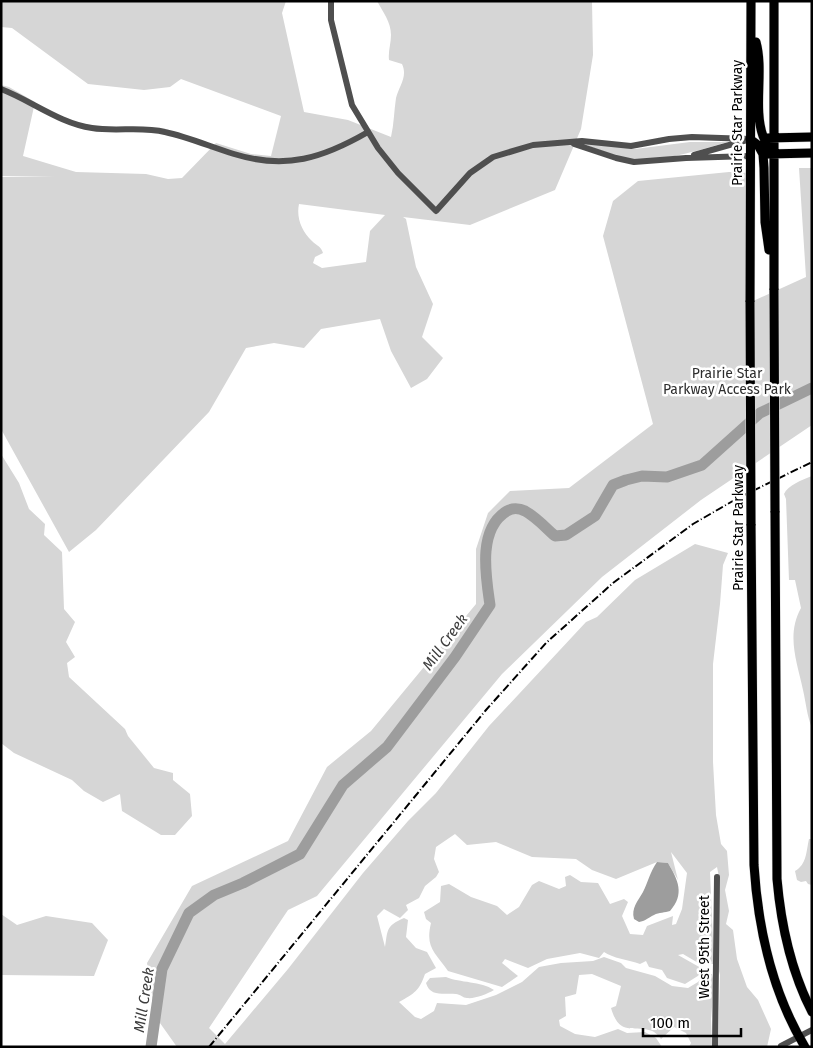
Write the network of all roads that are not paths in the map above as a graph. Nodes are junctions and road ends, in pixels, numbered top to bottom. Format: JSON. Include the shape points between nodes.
{"nodes":[{"id":1,"x":332,"y":1,"type":"edge"},
{"id":2,"x":751,"y":1,"type":"edge"},
{"id":3,"x":774,"y":1,"type":"edge"},
{"id":4,"x":752,"y":30,"type":"junction"},
{"id":5,"x":1,"y":89,"type":"edge"},
{"id":6,"x":773,"y":116,"type":"junction"},
{"id":7,"x":368,"y":132,"type":"junction"},
{"id":8,"x":762,"y":135,"type":"junction"},
{"id":9,"x":812,"y":137,"type":"edge"},
{"id":10,"x":750,"y":138,"type":"junction"},
{"id":11,"x":773,"y":138,"type":"junction"},
{"id":12,"x":565,"y":142,"type":"junction"},
{"id":13,"x":812,"y":153,"type":"edge"},
{"id":14,"x":762,"y":154,"type":"junction"},
{"id":15,"x":773,"y":154,"type":"junction"},
{"id":16,"x":750,"y":156,"type":"junction"},
{"id":17,"x":686,"y":158,"type":"junction"},
{"id":18,"x":774,"y":266,"type":"junction"},
{"id":19,"x":717,"y":877,"type":"dead end"},
{"id":20,"x":812,"y":1012,"type":"edge"},
{"id":21,"x":812,"y":1030,"type":"edge"},
{"id":22,"x":799,"y":1037,"type":"junction"},
{"id":23,"x":781,"y":1046,"type":"edge"},
{"id":24,"x":716,"y":1047,"type":"edge"},
{"id":25,"x":805,"y":1047,"type":"edge"}],
"edges":[{"from":1,"to":7,"type":"street","via":[[331,20],[352,105]]},
{"from":2,"to":4,"type":"main road","name":"Prairie Star Parkway"},
{"from":3,"to":6,"type":"main road"},
{"from":4,"to":8,"type":"main road","via":[[757,44]]},
{"from":4,"to":10,"type":"main road","name":"Prairie Star Parkway"},
{"from":5,"to":7,"type":"street","via":[[75,124],[94,129],[157,130],[269,161],[319,156]]},
{"from":6,"to":8,"type":"main road"},
{"from":6,"to":11,"type":"main road"},
{"from":7,"to":12,"type":"street","via":[[398,173],[436,210],[470,174],[494,157],[533,145]]},
{"from":8,"to":10,"type":"main road"},
{"from":8,"to":11,"type":"main road"},
{"from":8,"to":15,"type":"main road"},
{"from":9,"to":11,"type":"main road"},
{"from":10,"to":12,"type":"street","via":[[692,137],[631,146]]},
{"from":10,"to":14,"type":"main road"},
{"from":10,"to":16,"type":"main road","name":"Prairie Star Parkway"},
{"from":10,"to":17,"type":"street"},
{"from":11,"to":15,"type":"main road"},
{"from":12,"to":17,"type":"street","via":[[634,162]]},
{"from":13,"to":15,"type":"main road"},
{"from":14,"to":15,"type":"main road"},
{"from":14,"to":16,"type":"main road"},
{"from":14,"to":18,"type":"main road","via":[[764,222]]},
{"from":15,"to":18,"type":"main road"},
{"from":16,"to":17,"type":"street"},
{"from":16,"to":22,"type":"main road","name":"Prairie Star Parkway","bridge":true,"via":[[755,884],[771,968]]},
{"from":18,"to":20,"type":"main road","bridge":true,"via":[[777,879],[786,940]]},
{"from":19,"to":24,"type":"street","name":"West 95th Street"},
{"from":21,"to":22,"type":"street"},
{"from":22,"to":23,"type":"street"},
{"from":22,"to":25,"type":"main road","name":"Prairie Star Parkway"}]}
